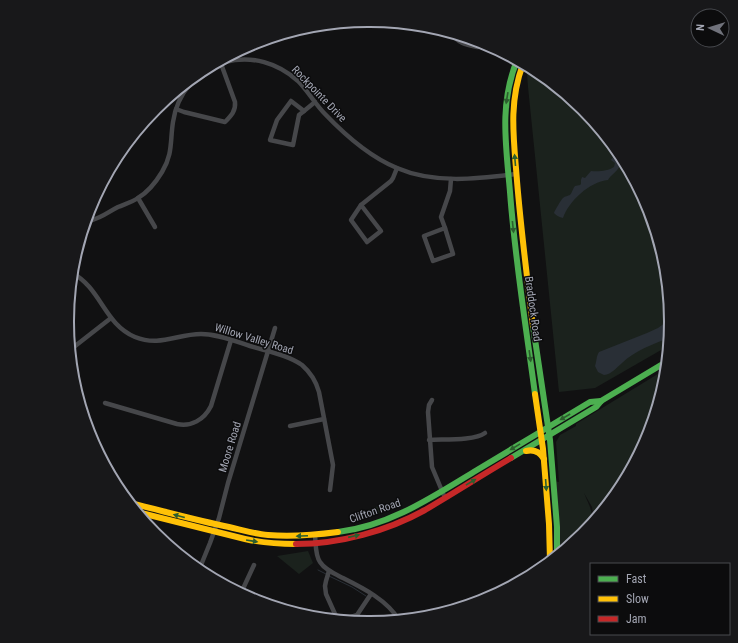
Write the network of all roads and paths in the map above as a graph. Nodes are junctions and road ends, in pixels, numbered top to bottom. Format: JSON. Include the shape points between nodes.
{"nodes":[{"id":1,"x":459,"y":41,"type":"edge"},
{"id":2,"x":475,"y":47,"type":"edge"},
{"id":3,"x":233,"y":60,"type":"edge"},
{"id":4,"x":222,"y":66,"type":"edge"},
{"id":5,"x":515,"y":66,"type":"edge"},
{"id":6,"x":521,"y":69,"type":"edge"},
{"id":7,"x":181,"y":95,"type":"edge"},
{"id":8,"x":315,"y":102,"type":"junction"},
{"id":9,"x":176,"y":109,"type":"junction"},
{"id":10,"x":304,"y":111,"type":"junction"},
{"id":11,"x":397,"y":168,"type":"junction"},
{"id":12,"x":516,"y":174,"type":"junction"},
{"id":13,"x":508,"y":175,"type":"junction"},
{"id":14,"x":451,"y":179,"type":"junction"},
{"id":15,"x":138,"y":198,"type":"junction"},
{"id":16,"x":361,"y":205,"type":"junction"},
{"id":17,"x":92,"y":220,"type":"dead end"},
{"id":18,"x":155,"y":227,"type":"dead end"},
{"id":19,"x":444,"y":228,"type":"junction"},
{"id":20,"x":78,"y":277,"type":"edge"},
{"id":21,"x":111,"y":318,"type":"junction"},
{"id":22,"x":275,"y":328,"type":"dead end"},
{"id":23,"x":231,"y":340,"type":"junction"},
{"id":24,"x":75,"y":346,"type":"edge"},
{"id":25,"x":268,"y":351,"type":"junction"},
{"id":26,"x":660,"y":366,"type":"edge"},
{"id":27,"x":432,"y":400,"type":"dead end"},
{"id":28,"x":601,"y":401,"type":"junction"},
{"id":29,"x":105,"y":403,"type":"dead end"},
{"id":30,"x":324,"y":419,"type":"junction"},
{"id":31,"x":290,"y":426,"type":"dead end"},
{"id":32,"x":548,"y":427,"type":"junction"},
{"id":33,"x":541,"y":431,"type":"junction"},
{"id":34,"x":485,"y":433,"type":"dead end"},
{"id":35,"x":550,"y":434,"type":"junction"},
{"id":36,"x":542,"y":439,"type":"junction"},
{"id":37,"x":429,"y":440,"type":"junction"},
{"id":38,"x":518,"y":454,"type":"junction"},
{"id":39,"x":544,"y":459,"type":"junction"},
{"id":40,"x":330,"y":490,"type":"dead end"},
{"id":41,"x":442,"y":491,"type":"junction"},
{"id":42,"x":445,"y":498,"type":"junction"},
{"id":43,"x":139,"y":505,"type":"edge"},
{"id":44,"x":147,"y":515,"type":"edge"},
{"id":45,"x":217,"y":525,"type":"junction"},
{"id":46,"x":214,"y":532,"type":"junction"},
{"id":47,"x":315,"y":535,"type":"junction"},
{"id":48,"x":316,"y":543,"type":"junction"},
{"id":49,"x":557,"y":548,"type":"edge"},
{"id":50,"x":550,"y":554,"type":"edge"},
{"id":51,"x":202,"y":563,"type":"edge"},
{"id":52,"x":254,"y":565,"type":"dead end"},
{"id":53,"x":329,"y":571,"type":"junction"},
{"id":54,"x":243,"y":588,"type":"edge"},
{"id":55,"x":371,"y":594,"type":"junction"},
{"id":56,"x":335,"y":613,"type":"edge"},
{"id":57,"x":395,"y":614,"type":"edge"},
{"id":58,"x":356,"y":615,"type":"edge"}],
"edges":[{"from":1,"to":2,"type":"street"},
{"from":3,"to":8,"type":"street","name":"Rockpointe Drive","via":[[251,59],[273,65],[298,82]]},
{"from":4,"to":9,"type":"street","via":[[235,102],[235,110],[225,122]]},
{"from":5,"to":13,"type":"main road","name":"Braddock Road","one_way":true,"via":[[506,108]]},
{"from":12,"to":6,"type":"main road","name":"Braddock Road","one_way":true,"via":[[512,114]]},
{"from":7,"to":9,"type":"street","name":"Rockpointe Drive"},
{"from":8,"to":10,"type":"street"},
{"from":8,"to":11,"type":"street","name":"Rockpointe Drive","via":[[335,124],[364,148]]},
{"from":9,"to":15,"type":"street","name":"Rockpointe Drive","via":[[171,150],[166,163],[157,180]]},
{"from":10,"to":10,"type":"street","via":[[291,101],[277,120],[270,140],[293,145],[299,115]]},
{"from":11,"to":14,"type":"street","name":"Rockpointe Drive","via":[[427,177]]},
{"from":11,"to":16,"type":"street","via":[[394,178]]},
{"from":12,"to":13,"type":"street","name":"Rockpointe Drive"},
{"from":12,"to":32,"type":"main road","name":"Braddock Road"},
{"from":13,"to":14,"type":"street","name":"Rockpointe Drive"},
{"from":13,"to":33,"type":"main road","name":"Braddock Road","one_way":true,"via":[[519,278]]},
{"from":14,"to":19,"type":"street","via":[[450,191],[441,217]]},
{"from":15,"to":17,"type":"street","name":"Rockpointe Drive"},
{"from":15,"to":18,"type":"street"},
{"from":16,"to":16,"type":"street","via":[[381,231],[367,242],[350,220]]},
{"from":19,"to":19,"type":"street","via":[[424,236],[433,261],[453,254]]},
{"from":20,"to":21,"type":"street","name":"Willow Valley Road","via":[[91,288]]},
{"from":21,"to":23,"type":"street","name":"Willow Valley Road","via":[[127,333],[141,339],[163,341],[201,334]]},
{"from":21,"to":24,"type":"street"},
{"from":22,"to":25,"type":"street","name":"Moore Road"},
{"from":23,"to":25,"type":"street","name":"Willow Valley Road"},
{"from":23,"to":29,"type":"street","via":[[211,406],[205,416],[197,422],[187,425],[176,424]]},
{"from":25,"to":30,"type":"street","name":"Willow Valley Road","via":[[294,360],[309,372],[318,388]]},
{"from":25,"to":45,"type":"street","name":"Moore Road"},
{"from":26,"to":28,"type":"main road","name":"Clifton Road"},
{"from":27,"to":37,"type":"street","via":[[428,412]]},
{"from":28,"to":32,"type":"main road","name":"Clifton Road","one_way":true,"via":[[590,402]]},
{"from":28,"to":35,"type":"main road","name":"Clifton Road","via":[[596,407]]},
{"from":30,"to":31,"type":"street"},
{"from":30,"to":40,"type":"street","name":"Willow Valley Road","via":[[333,465]]},
{"from":32,"to":33,"type":"main road","name":"Clifton Road"},
{"from":32,"to":35,"type":"main road","name":"Braddock Road"},
{"from":33,"to":36,"type":"main road","name":"Braddock Road"},
{"from":33,"to":41,"type":"main road","name":"Clifton Road","one_way":true},
{"from":34,"to":37,"type":"street","via":[[473,438]]},
{"from":35,"to":36,"type":"main road","name":"Clifton Road"},
{"from":35,"to":49,"type":"main road","name":"Braddock Road"},
{"from":36,"to":38,"type":"main road","name":"Clifton Road"},
{"from":36,"to":39,"type":"main road","name":"Braddock Road"},
{"from":37,"to":41,"type":"street","via":[[432,467]]},
{"from":38,"to":39,"type":"main road","via":[[536,450]]},
{"from":42,"to":38,"type":"main road","name":"Clifton Road","one_way":true},
{"from":39,"to":50,"type":"main road","name":"Braddock Road","one_way":true},
{"from":41,"to":42,"type":"street"},
{"from":41,"to":47,"type":"main road","name":"Clifton Road","via":[[400,514],[373,524],[347,531]]},
{"from":48,"to":42,"type":"main road","name":"Clifton Road","one_way":true,"via":[[349,538],[383,528]]},
{"from":45,"to":43,"type":"main road","name":"Clifton Road","one_way":true},
{"from":44,"to":46,"type":"main road","name":"Clifton Road"},
{"from":45,"to":46,"type":"street","name":"Moore Road"},
{"from":47,"to":45,"type":"main road","name":"Clifton Road","one_way":true,"via":[[268,535]]},
{"from":46,"to":48,"type":"main road","name":"Clifton Road","one_way":true,"via":[[258,542]]},
{"from":46,"to":51,"type":"street","name":"Moore Road"},
{"from":47,"to":48,"type":"street"},
{"from":48,"to":53,"type":"street","via":[[320,563]]},
{"from":52,"to":54,"type":"street"},
{"from":53,"to":55,"type":"street"},
{"from":53,"to":56,"type":"street","via":[[325,586],[326,594]]},
{"from":55,"to":57,"type":"street"},
{"from":55,"to":58,"type":"street"}]}
